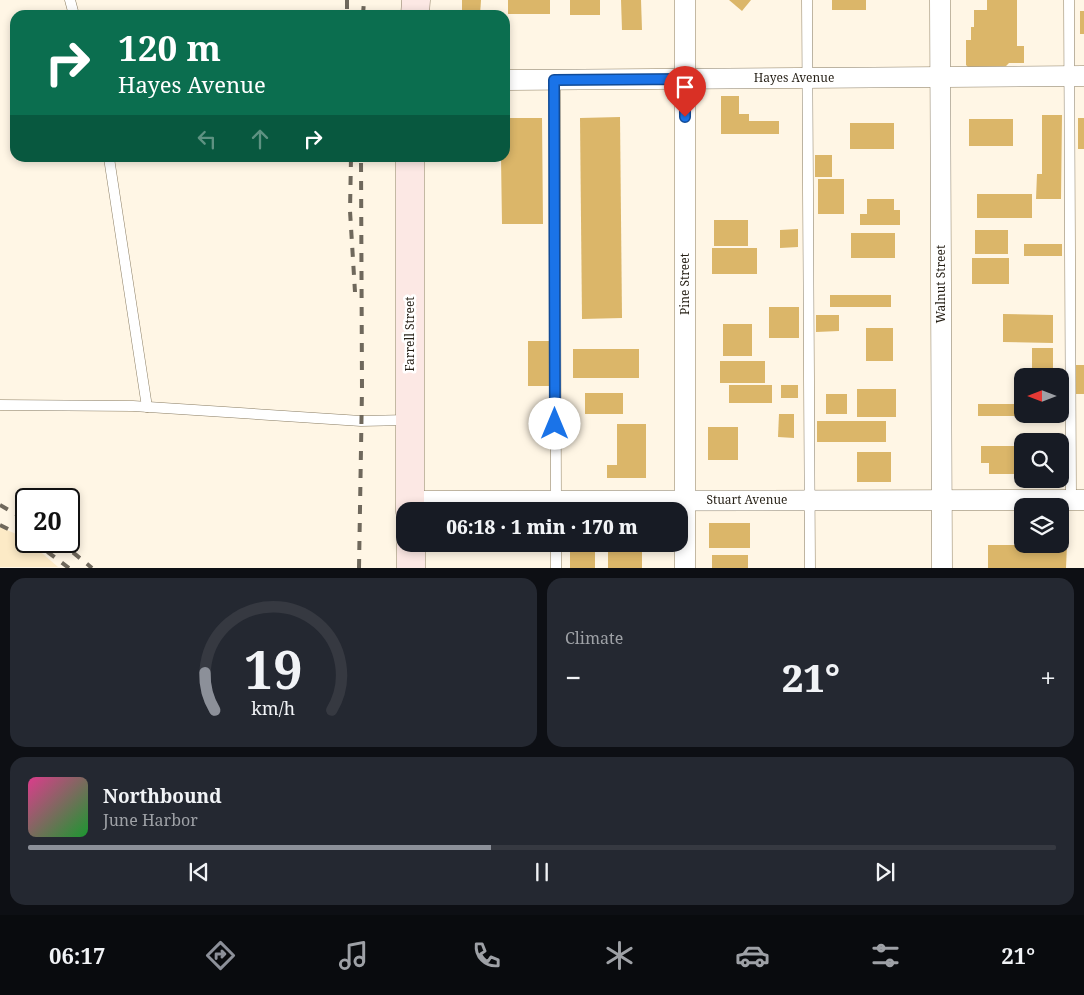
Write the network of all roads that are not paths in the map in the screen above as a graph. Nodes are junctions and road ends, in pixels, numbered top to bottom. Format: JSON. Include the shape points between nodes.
{"nodes":[{"id":1,"x":685,"y":0,"type":"edge"},
{"id":2,"x":807,"y":0,"type":"edge"},
{"id":3,"x":940,"y":0,"type":"edge"},
{"id":4,"x":1069,"y":0,"type":"edge"},
{"id":5,"x":1076,"y":76,"type":"edge"},
{"id":6,"x":940,"y":77,"type":"junction"},
{"id":7,"x":807,"y":78,"type":"junction"},
{"id":8,"x":685,"y":79,"type":"junction"},
{"id":9,"x":510,"y":80,"type":"edge"},
{"id":10,"x":554,"y":80,"type":"junction"},
{"id":11,"x":110,"y":162,"type":"edge"},
{"id":12,"x":410,"y":162,"type":"edge"},
{"id":13,"x":0,"y":405,"type":"edge"},
{"id":14,"x":147,"y":407,"type":"junction"},
{"id":15,"x":409,"y":420,"type":"junction"},
{"id":16,"x":809,"y":500,"type":"junction"},
{"id":17,"x":942,"y":500,"type":"junction"},
{"id":18,"x":1078,"y":500,"type":"edge"},
{"id":19,"x":684,"y":501,"type":"junction"},
{"id":20,"x":410,"y":502,"type":"edge"},
{"id":21,"x":556,"y":502,"type":"edge"},
{"id":22,"x":658,"y":502,"type":"edge"},
{"id":23,"x":411,"y":552,"type":"edge"},
{"id":24,"x":556,"y":552,"type":"edge"},
{"id":25,"x":411,"y":568,"type":"edge"},
{"id":26,"x":556,"y":568,"type":"edge"},
{"id":27,"x":685,"y":568,"type":"edge"},
{"id":28,"x":810,"y":568,"type":"edge"},
{"id":29,"x":942,"y":568,"type":"edge"}],
"edges":[{"from":1,"to":8,"type":"street","name":"Pine Street"},
{"from":2,"to":7,"type":"lane"},
{"from":3,"to":6,"type":"street","name":"Walnut Street"},
{"from":4,"to":5,"type":"lane"},
{"from":5,"to":6,"type":"street","name":"Hayes Avenue"},
{"from":5,"to":18,"type":"lane"},
{"from":6,"to":7,"type":"street","name":"Hayes Avenue"},
{"from":6,"to":17,"type":"street","name":"Walnut Street"},
{"from":7,"to":8,"type":"street","name":"Hayes Avenue"},
{"from":7,"to":16,"type":"lane"},
{"from":8,"to":10,"type":"street","name":"Hayes Avenue"},
{"from":8,"to":19,"type":"street","name":"Pine Street"},
{"from":9,"to":10,"type":"street","name":"Hayes Avenue"},
{"from":10,"to":21,"type":"lane"},
{"from":11,"to":14,"type":"lane"},
{"from":12,"to":15,"type":"main road","name":"Farrell Street"},
{"from":13,"to":14,"type":"lane"},
{"from":14,"to":15,"type":"lane"},
{"from":15,"to":20,"type":"main road","name":"Farrell Street"},
{"from":16,"to":17,"type":"street","name":"Stuart Avenue"},
{"from":16,"to":19,"type":"street","name":"Stuart Avenue"},
{"from":16,"to":28,"type":"lane"},
{"from":17,"to":18,"type":"street","name":"Stuart Avenue"},
{"from":17,"to":29,"type":"street","name":"Walnut Street"},
{"from":19,"to":22,"type":"street","name":"Stuart Avenue"},
{"from":19,"to":27,"type":"street","name":"Pine Street"},
{"from":23,"to":25,"type":"main road"},
{"from":24,"to":26,"type":"lane"}]}
